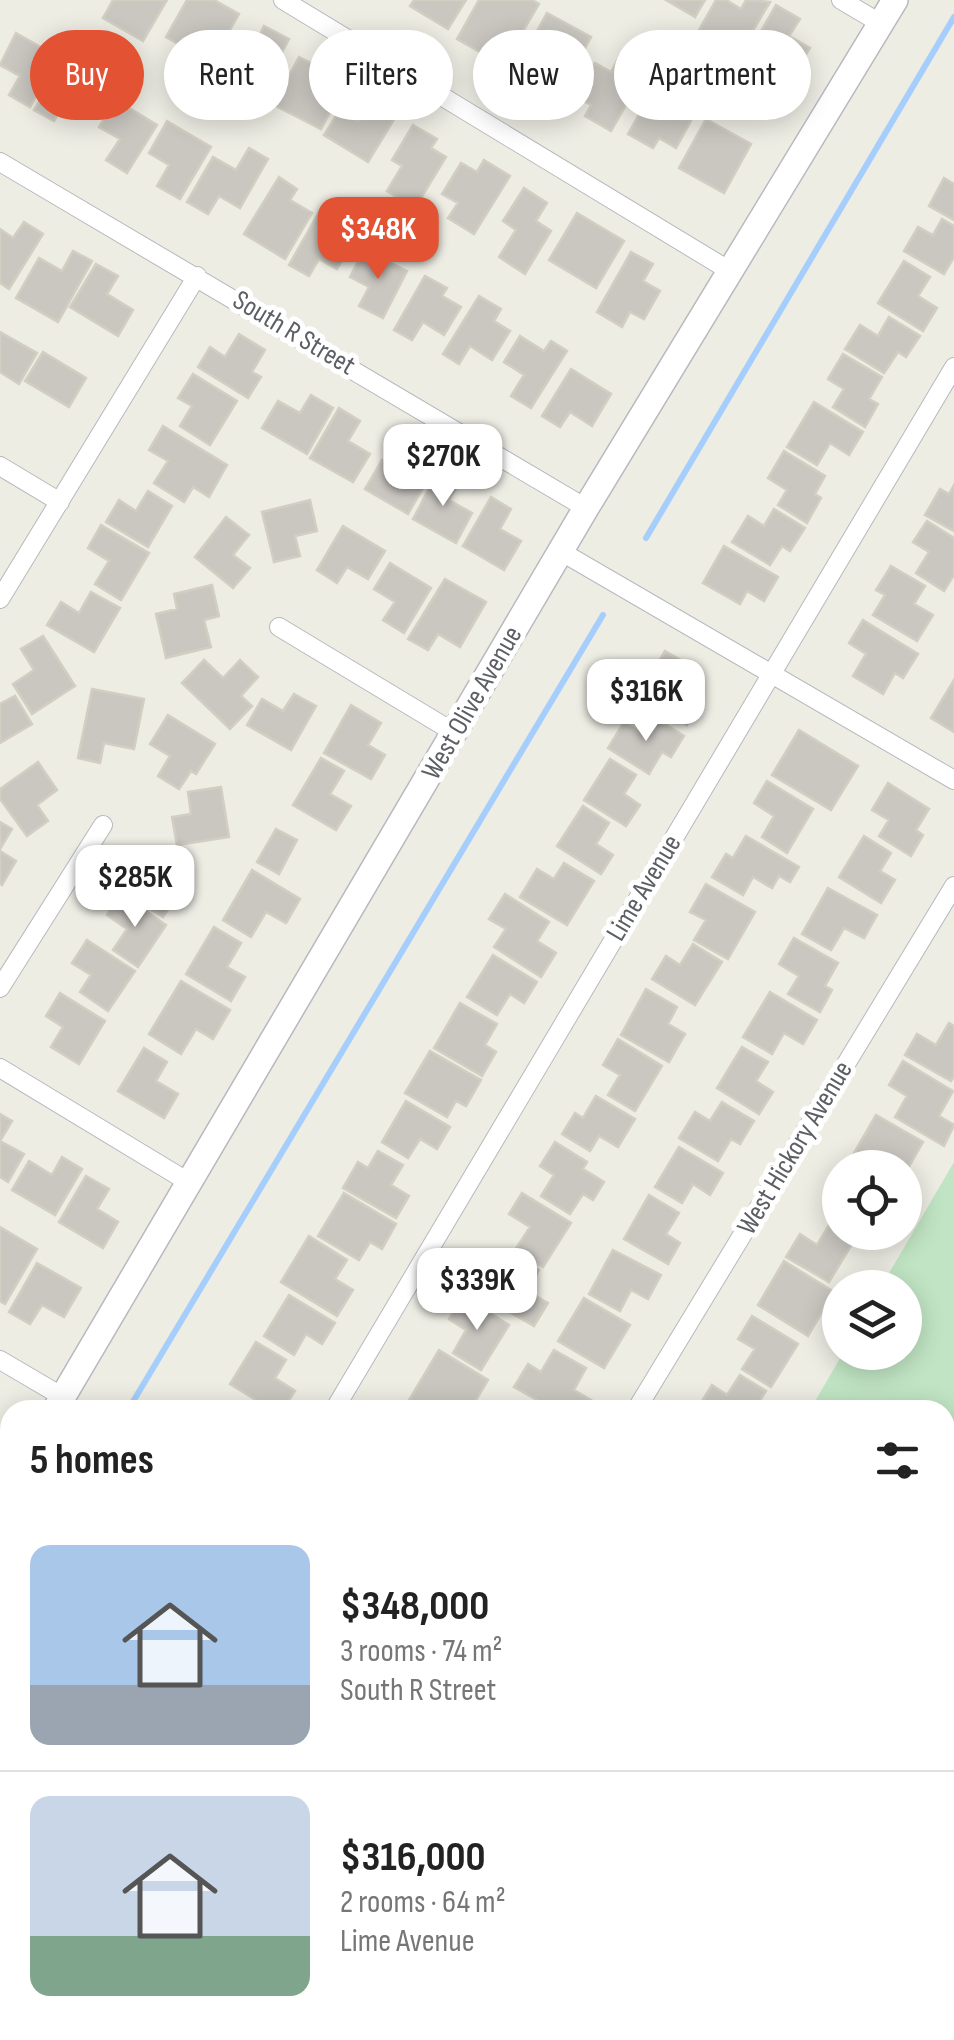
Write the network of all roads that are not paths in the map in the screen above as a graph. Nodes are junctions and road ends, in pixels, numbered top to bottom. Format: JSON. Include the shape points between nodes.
{"nodes":[{"id":1,"x":284,"y":0,"type":"edge"},
{"id":2,"x":841,"y":0,"type":"edge"},
{"id":3,"x":894,"y":0,"type":"edge"},
{"id":4,"x":880,"y":24,"type":"junction"},
{"id":5,"x":0,"y":162,"type":"edge"},
{"id":6,"x":730,"y":271,"type":"junction"},
{"id":7,"x":197,"y":276,"type":"junction"},
{"id":8,"x":954,"y":366,"type":"edge"},
{"id":9,"x":0,"y":466,"type":"edge"},
{"id":10,"x":60,"y":502,"type":"junction"},
{"id":11,"x":586,"y":508,"type":"junction"},
{"id":12,"x":560,"y":551,"type":"junction"},
{"id":13,"x":0,"y":599,"type":"edge"},
{"id":14,"x":279,"y":627,"type":"dead end"},
{"id":15,"x":770,"y":676,"type":"junction"},
{"id":16,"x":455,"y":733,"type":"junction"},
{"id":17,"x":954,"y":780,"type":"edge"},
{"id":18,"x":103,"y":825,"type":"dead end"},
{"id":19,"x":954,"y":886,"type":"edge"},
{"id":20,"x":0,"y":988,"type":"edge"},
{"id":21,"x":0,"y":1068,"type":"edge"},
{"id":22,"x":190,"y":1183,"type":"junction"},
{"id":23,"x":0,"y":1360,"type":"edge"},
{"id":24,"x":54,"y":1400,"type":"edge"},
{"id":25,"x":61,"y":1400,"type":"edge"},
{"id":26,"x":343,"y":1400,"type":"edge"},
{"id":27,"x":642,"y":1400,"type":"edge"}],
"edges":[{"from":1,"to":6,"type":"street"},
{"from":2,"to":4,"type":"street"},
{"from":3,"to":4,"type":"street","name":"West Olive Avenue"},
{"from":4,"to":6,"type":"street","name":"West Olive Avenue"},
{"from":5,"to":7,"type":"street","name":"South R Street"},
{"from":6,"to":11,"type":"street","name":"West Olive Avenue"},
{"from":7,"to":10,"type":"street"},
{"from":7,"to":11,"type":"street","name":"South R Street"},
{"from":8,"to":15,"type":"street","name":"Lime Avenue"},
{"from":9,"to":10,"type":"street"},
{"from":10,"to":13,"type":"street"},
{"from":11,"to":12,"type":"street","name":"West Olive Avenue"},
{"from":12,"to":15,"type":"street"},
{"from":12,"to":16,"type":"street","name":"West Olive Avenue"},
{"from":14,"to":16,"type":"street"},
{"from":15,"to":17,"type":"street"},
{"from":15,"to":26,"type":"street","name":"Lime Avenue"},
{"from":16,"to":22,"type":"street","name":"West Olive Avenue"},
{"from":18,"to":20,"type":"street"},
{"from":19,"to":27,"type":"street","name":"West Hickory Avenue"},
{"from":21,"to":22,"type":"street"},
{"from":22,"to":25,"type":"street","name":"West Olive Avenue"},
{"from":23,"to":24,"type":"street"}]}
